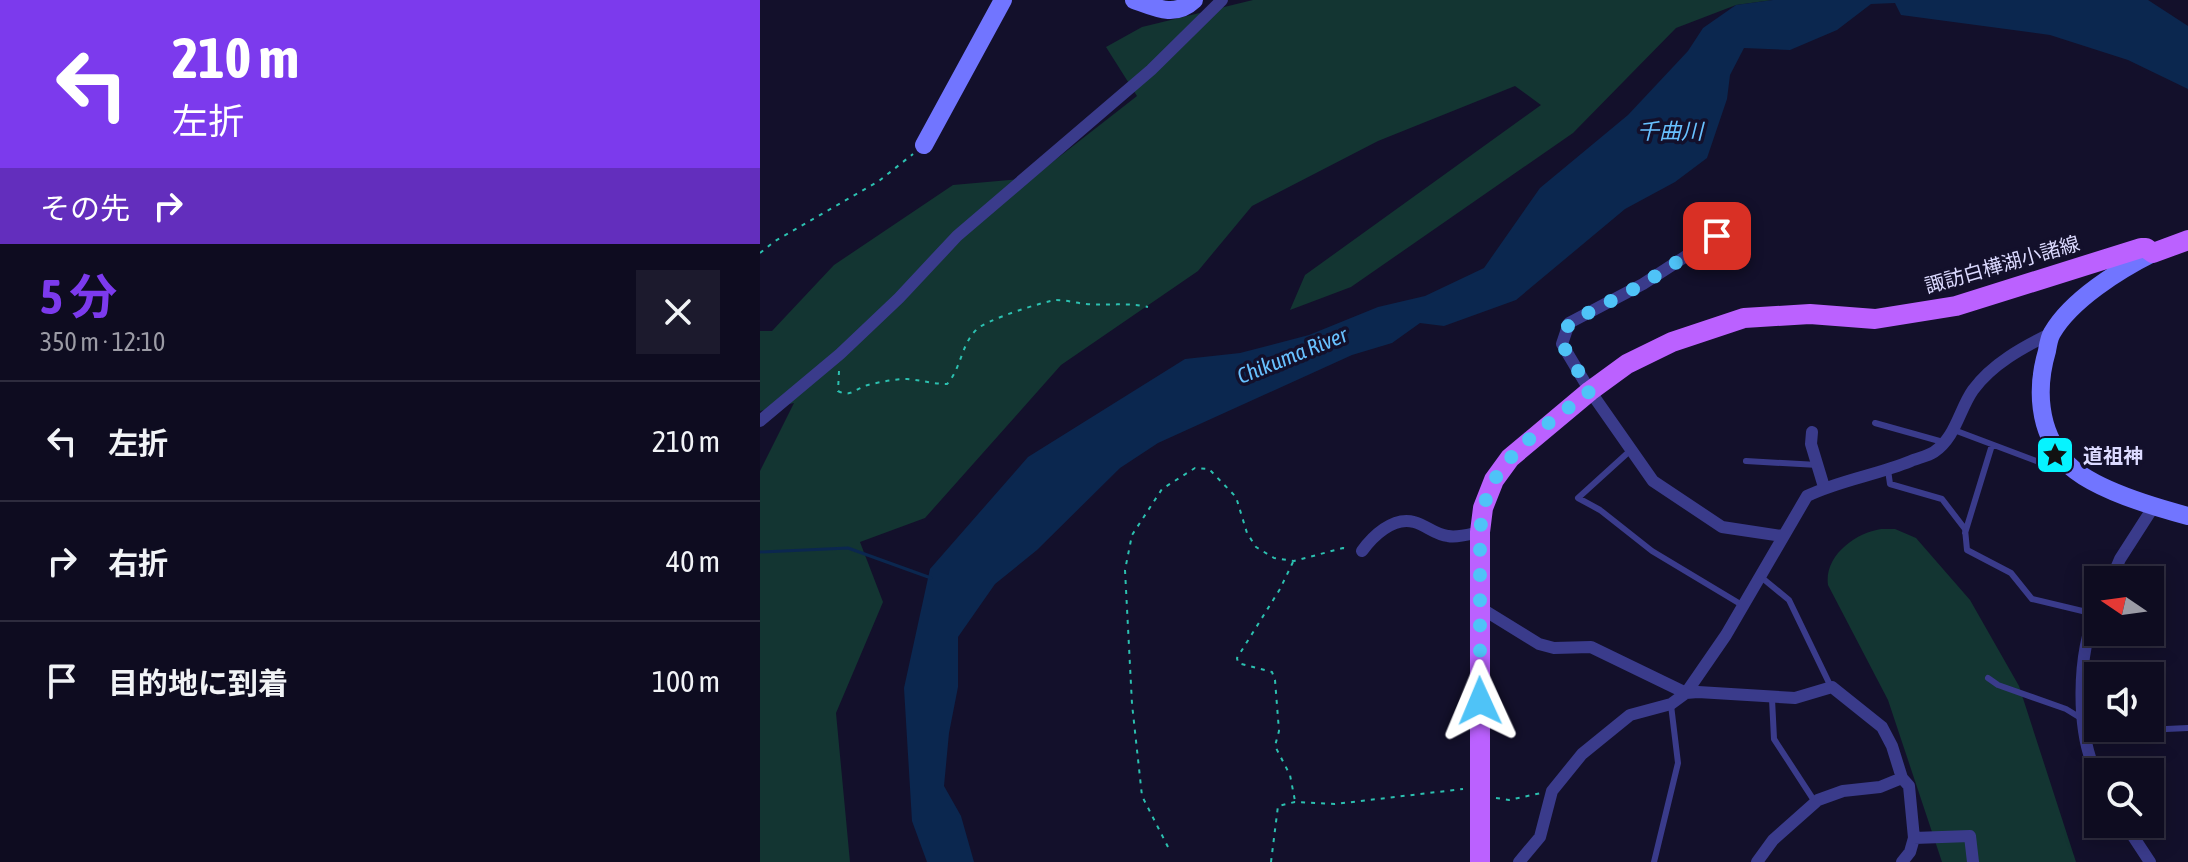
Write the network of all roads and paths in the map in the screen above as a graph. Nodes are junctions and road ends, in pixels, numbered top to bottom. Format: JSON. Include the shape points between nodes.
{"nodes":[{"id":1,"x":1003,"y":0,"type":"edge"},
{"id":2,"x":1134,"y":0,"type":"edge"},
{"id":3,"x":1194,"y":0,"type":"edge"},
{"id":4,"x":1222,"y":0,"type":"edge"},
{"id":5,"x":924,"y":145,"type":"joint"},
{"id":6,"x":1717,"y":236,"type":"dead end"},
{"id":7,"x":2188,"y":240,"type":"edge"},
{"id":8,"x":760,"y":253,"type":"edge"},
{"id":9,"x":2153,"y":253,"type":"junction"},
{"id":10,"x":1148,"y":307,"type":"dead end"},
{"id":11,"x":2052,"y":333,"type":"junction"},
{"id":12,"x":840,"y":354,"type":"junction"},
{"id":13,"x":1590,"y":391,"type":"junction"},
{"id":14,"x":760,"y":421,"type":"edge"},
{"id":15,"x":1875,"y":423,"type":"dead end"},
{"id":16,"x":1954,"y":430,"type":"junction"},
{"id":17,"x":1812,"y":432,"type":"dead end"},
{"id":18,"x":1943,"y":442,"type":"junction"},
{"id":19,"x":1992,"y":445,"type":"junction"},
{"id":20,"x":1632,"y":449,"type":"junction"},
{"id":21,"x":1746,"y":461,"type":"dead end"},
{"id":22,"x":2065,"y":462,"type":"junction"},
{"id":23,"x":1818,"y":465,"type":"junction"},
{"id":24,"x":1888,"y":470,"type":"junction"},
{"id":25,"x":1824,"y":487,"type":"junction"},
{"id":26,"x":2154,"y":506,"type":"junction"},
{"id":27,"x":2188,"y":516,"type":"edge"},
{"id":28,"x":1480,"y":532,"type":"junction"},
{"id":29,"x":1965,"y":533,"type":"junction"},
{"id":30,"x":1782,"y":536,"type":"junction"},
{"id":31,"x":1362,"y":551,"type":"joint"},
{"id":32,"x":1294,"y":561,"type":"junction"},
{"id":33,"x":2117,"y":566,"type":"edge"},
{"id":34,"x":1761,"y":577,"type":"junction"},
{"id":35,"x":1743,"y":606,"type":"junction"},
{"id":36,"x":1479,"y":607,"type":"junction"},
{"id":37,"x":2084,"y":608,"type":"edge"},
{"id":38,"x":2088,"y":646,"type":"edge"},
{"id":39,"x":1988,"y":678,"type":"dead end"},
{"id":40,"x":1832,"y":687,"type":"junction"},
{"id":41,"x":1686,"y":693,"type":"junction"},
{"id":42,"x":1772,"y":699,"type":"junction"},
{"id":43,"x":1671,"y":704,"type":"junction"},
{"id":44,"x":2081,"y":719,"type":"junction"},
{"id":45,"x":2188,"y":728,"type":"edge"},
{"id":46,"x":2090,"y":758,"type":"edge"},
{"id":47,"x":1902,"y":778,"type":"junction"},
{"id":48,"x":1552,"y":791,"type":"junction"},
{"id":49,"x":1480,"y":796,"type":"junction"},
{"id":50,"x":1295,"y":802,"type":"junction"},
{"id":51,"x":1815,"y":802,"type":"junction"},
{"id":52,"x":1914,"y":838,"type":"junction"},
{"id":53,"x":2134,"y":838,"type":"edge"},
{"id":54,"x":1168,"y":847,"type":"dead end"},
{"id":55,"x":1271,"y":862,"type":"edge"},
{"id":56,"x":1480,"y":862,"type":"edge"},
{"id":57,"x":1519,"y":862,"type":"edge"},
{"id":58,"x":1654,"y":862,"type":"edge"},
{"id":59,"x":1757,"y":862,"type":"edge"},
{"id":60,"x":1902,"y":862,"type":"edge"},
{"id":61,"x":1973,"y":862,"type":"edge"},
{"id":62,"x":2150,"y":862,"type":"edge"}],
"edges":[{"from":1,"to":5,"type":"street"},
{"from":2,"to":3,"type":"street","via":[[1164,11],[1182,10]]},
{"from":4,"to":12,"type":"street","via":[[1151,70],[957,236]]},
{"from":5,"to":8,"type":"path","via":[[879,181]]},
{"from":6,"to":13,"type":"street","via":[[1569,323],[1562,344]]},
{"from":7,"to":9,"type":"main road","name":"諏訪白樺湖小諸線"},
{"from":9,"to":11,"type":"street","via":[[2083,298]]},
{"from":9,"to":13,"type":"main road","name":"諏訪白樺湖小諸線","via":[[2141,248],[1956,306],[1875,319],[1810,314],[1744,318],[1672,342],[1627,364]]},
{"from":10,"to":12,"type":"path","via":[[1059,300],[987,320],[967,341],[947,384],[907,379],[842,394],[837,383]]},
{"from":11,"to":16,"type":"street","via":[[1993,369],[1974,388]]},
{"from":11,"to":22,"type":"street","via":[[2039,378],[2041,407],[2048,434]]},
{"from":12,"to":14,"type":"street"},
{"from":13,"to":20,"type":"street"},
{"from":13,"to":28,"type":"main road","name":"諏訪白樺湖小諸線","via":[[1510,458],[1494,480]]},
{"from":15,"to":18,"type":"lane"},
{"from":16,"to":18,"type":"street"},
{"from":16,"to":19,"type":"lane"},
{"from":17,"to":23,"type":"street"},
{"from":18,"to":24,"type":"street","via":[[1934,452]]},
{"from":19,"to":22,"type":"lane","via":[[2055,468]]},
{"from":19,"to":29,"type":"lane"},
{"from":20,"to":30,"type":"street","via":[[1653,481],[1722,527]]},
{"from":20,"to":35,"type":"lane","via":[[1578,498]]},
{"from":21,"to":23,"type":"lane"},
{"from":22,"to":26,"type":"street","via":[[2104,487]]},
{"from":23,"to":25,"type":"street"},
{"from":24,"to":25,"type":"street"},
{"from":24,"to":29,"type":"lane","via":[[1890,484],[1942,499]]},
{"from":25,"to":30,"type":"street","via":[[1807,496]]},
{"from":26,"to":27,"type":"street"},
{"from":26,"to":33,"type":"street"},
{"from":28,"to":31,"type":"street","via":[[1451,537],[1413,521],[1399,522],[1373,536]]},
{"from":28,"to":36,"type":"main road","name":"諏訪白樺湖小諸線"},
{"from":29,"to":37,"type":"lane","via":[[1967,550],[2011,573],[2032,599]]},
{"from":30,"to":34,"type":"street"},
{"from":31,"to":32,"type":"path","via":[[1343,548]]},
{"from":32,"to":50,"type":"path","via":[[1237,658],[1238,663],[1272,672],[1279,731],[1275,746],[1290,775]]},
{"from":32,"to":54,"type":"path","via":[[1274,558],[1256,547],[1236,497],[1209,469],[1195,468],[1162,489],[1132,535],[1125,570],[1142,796]]},
{"from":34,"to":35,"type":"street"},
{"from":34,"to":40,"type":"lane","via":[[1789,600]]},
{"from":35,"to":41,"type":"street"},
{"from":36,"to":41,"type":"street","via":[[1539,644],[1591,647]]},
{"from":36,"to":49,"type":"main road","name":"諏訪白樺湖小諸線"},
{"from":38,"to":44,"type":"street"},
{"from":39,"to":44,"type":"lane"},
{"from":40,"to":42,"type":"street"},
{"from":40,"to":47,"type":"street","via":[[1882,727]]},
{"from":41,"to":42,"type":"street"},
{"from":41,"to":43,"type":"street"},
{"from":42,"to":51,"type":"lane","via":[[1774,739]]},
{"from":43,"to":48,"type":"street","via":[[1630,715],[1582,754]]},
{"from":43,"to":58,"type":"lane","via":[[1678,763]]},
{"from":44,"to":45,"type":"lane","via":[[2120,739]]},
{"from":44,"to":46,"type":"street"},
{"from":47,"to":51,"type":"street"},
{"from":47,"to":52,"type":"street","via":[[1909,786]]},
{"from":48,"to":49,"type":"path","via":[[1509,800]]},
{"from":48,"to":57,"type":"street","via":[[1540,837]]},
{"from":49,"to":50,"type":"path","via":[[1461,788],[1335,804]]},
{"from":49,"to":56,"type":"main road","name":"諏訪白樺湖小諸線"},
{"from":50,"to":55,"type":"path","via":[[1278,806]]},
{"from":51,"to":59,"type":"street"},
{"from":52,"to":60,"type":"street"},
{"from":52,"to":61,"type":"street","via":[[1970,836]]},
{"from":53,"to":62,"type":"street"}]}
